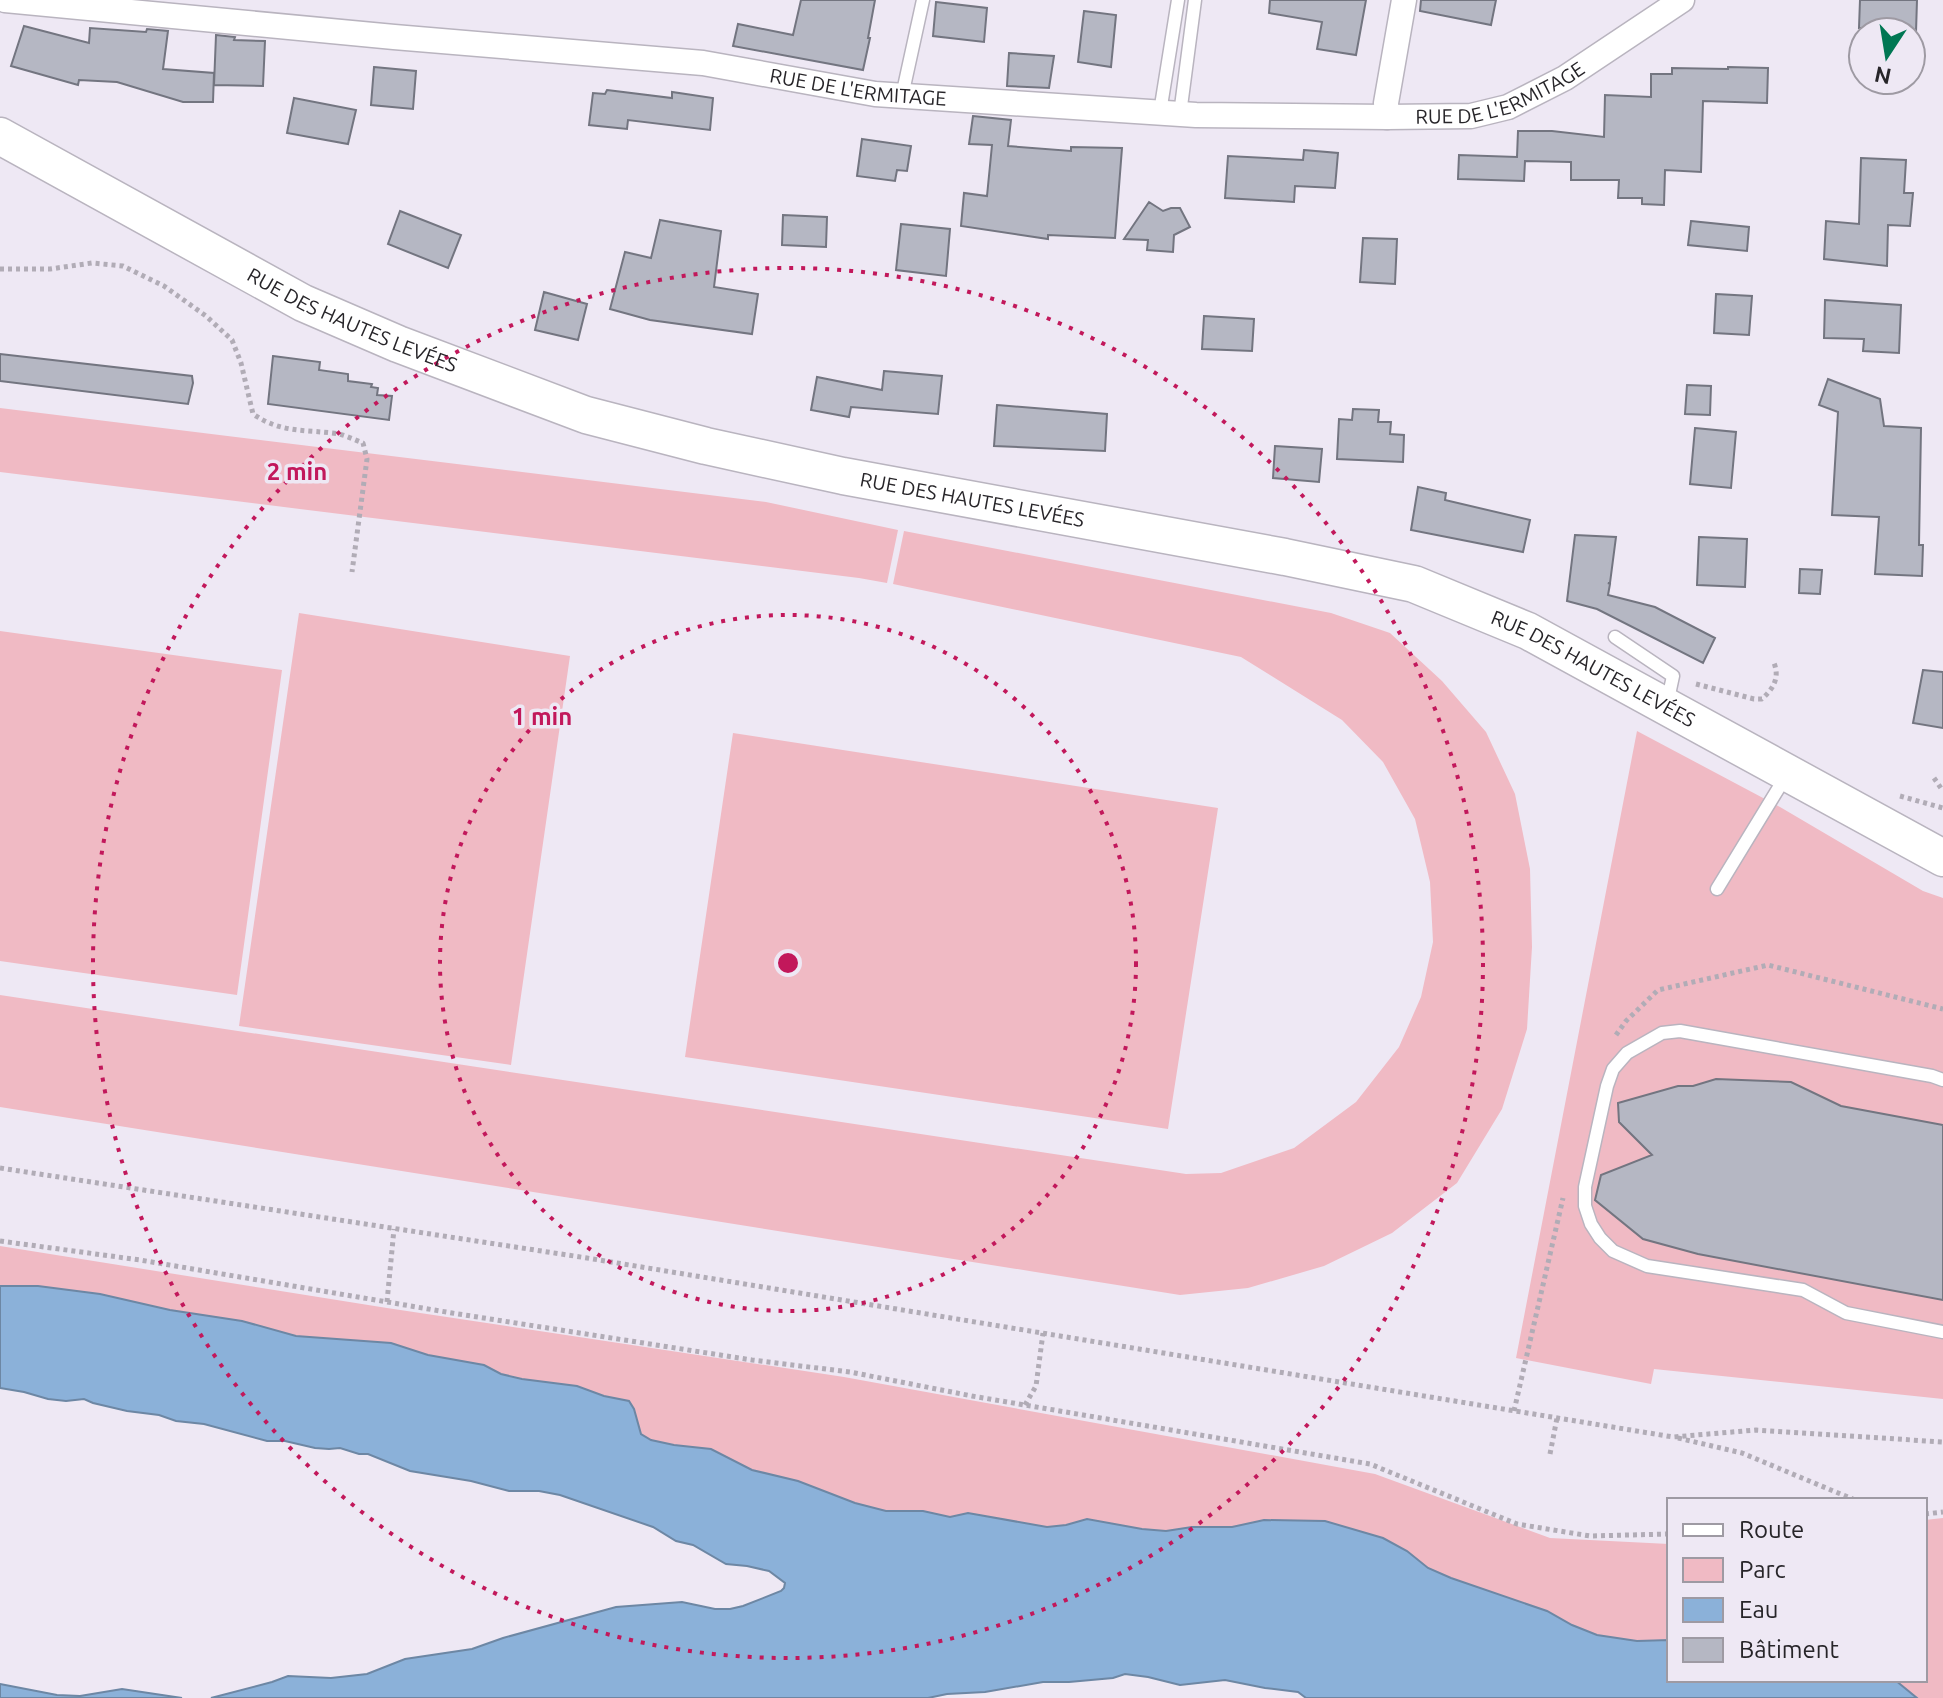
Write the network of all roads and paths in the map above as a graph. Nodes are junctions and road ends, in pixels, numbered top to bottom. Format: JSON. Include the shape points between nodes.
{"nodes":[{"id":1,"x":5,"y":0,"type":"edge"},
{"id":2,"x":923,"y":0,"type":"edge"},
{"id":3,"x":1178,"y":0,"type":"edge"},
{"id":4,"x":1195,"y":0,"type":"edge"},
{"id":5,"x":1404,"y":0,"type":"edge"},
{"id":6,"x":1682,"y":0,"type":"edge"},
{"id":7,"x":902,"y":96,"type":"junction"},
{"id":8,"x":1170,"y":113,"type":"junction"},
{"id":9,"x":1387,"y":117,"type":"junction"},
{"id":10,"x":0,"y":136,"type":"edge"},
{"id":11,"x":0,"y":269,"type":"edge"},
{"id":12,"x":352,"y":572,"type":"dead end"},
{"id":13,"x":1615,"y":637,"type":"dead end"},
{"id":14,"x":1774,"y":663,"type":"dead end"},
{"id":15,"x":1670,"y":691,"type":"junction"},
{"id":16,"x":1788,"y":774,"type":"junction"},
{"id":17,"x":1934,"y":778,"type":"dead end"},
{"id":18,"x":1943,"y":791,"type":"edge"},
{"id":19,"x":1943,"y":858,"type":"edge"},
{"id":20,"x":1717,"y":889,"type":"dead end"},
{"id":21,"x":1943,"y":1009,"type":"edge"},
{"id":22,"x":1610,"y":1042,"type":"dead end"},
{"id":23,"x":1943,"y":1080,"type":"edge"},
{"id":24,"x":0,"y":1168,"type":"edge"},
{"id":25,"x":1566,"y":1185,"type":"dead end"},
{"id":26,"x":394,"y":1229,"type":"junction"},
{"id":27,"x":0,"y":1241,"type":"edge"},
{"id":28,"x":387,"y":1302,"type":"junction"},
{"id":29,"x":1943,"y":1332,"type":"edge"},
{"id":30,"x":1043,"y":1333,"type":"junction"},
{"id":31,"x":1025,"y":1405,"type":"junction"},
{"id":32,"x":1514,"y":1411,"type":"junction"},
{"id":33,"x":1557,"y":1418,"type":"junction"},
{"id":34,"x":1673,"y":1437,"type":"junction"},
{"id":35,"x":1943,"y":1442,"type":"edge"},
{"id":36,"x":1550,"y":1454,"type":"dead end"},
{"id":37,"x":1850,"y":1498,"type":"edge"},
{"id":38,"x":1667,"y":1534,"type":"edge"}],
"edges":[{"from":1,"to":7,"type":"street","name":"RUE DE L'ERMITAGE","via":[[703,63]]},
{"from":2,"to":7,"type":"lane"},
{"from":3,"to":8,"type":"lane"},
{"from":4,"to":8,"type":"lane"},
{"from":5,"to":9,"type":"street"},
{"from":6,"to":9,"type":"street","name":"RUE DE L'ERMITAGE","via":[[1565,78],[1508,107],[1471,116]]},
{"from":7,"to":8,"type":"street","name":"RUE DE L'ERMITAGE"},
{"from":8,"to":9,"type":"street","name":"RUE DE L'ERMITAGE"},
{"from":10,"to":15,"type":"street","name":"RUE DES HAUTES LEVÉES","via":[[303,303],[586,415],[843,476],[1414,584]]},
{"from":11,"to":12,"type":"path","via":[[123,266],[164,286],[232,340],[253,414],[289,430],[342,435],[363,443],[367,459]]},
{"from":13,"to":15,"type":"lane"},
{"from":14,"to":15,"type":"path","via":[[1775,683],[1762,699],[1690,683]]},
{"from":15,"to":16,"type":"street","name":"RUE DES HAUTES LEVÉES"},
{"from":16,"to":19,"type":"street","name":"RUE DES HAUTES LEVÉES"},
{"from":16,"to":20,"type":"lane"},
{"from":17,"to":18,"type":"path"},
{"from":21,"to":22,"type":"path","via":[[1768,965],[1658,990]]},
{"from":23,"to":29,"type":"lane","via":[[1680,1031],[1662,1033],[1627,1053],[1613,1069],[1585,1187],[1585,1206],[1600,1238],[1613,1251],[1647,1266],[1803,1290],[1846,1313]]},
{"from":24,"to":26,"type":"path"},
{"from":25,"to":32,"type":"path"},
{"from":26,"to":28,"type":"path"},
{"from":26,"to":30,"type":"path"},
{"from":27,"to":28,"type":"path"},
{"from":28,"to":31,"type":"path","via":[[850,1372]]},
{"from":30,"to":31,"type":"path","via":[[1036,1386]]},
{"from":30,"to":32,"type":"path"},
{"from":31,"to":38,"type":"path","via":[[1370,1464],[1517,1524],[1590,1536]]},
{"from":32,"to":33,"type":"path"},
{"from":33,"to":34,"type":"path"},
{"from":33,"to":36,"type":"path"},
{"from":34,"to":35,"type":"path","via":[[1756,1430]]},
{"from":34,"to":37,"type":"path","via":[[1742,1453]]}]}
